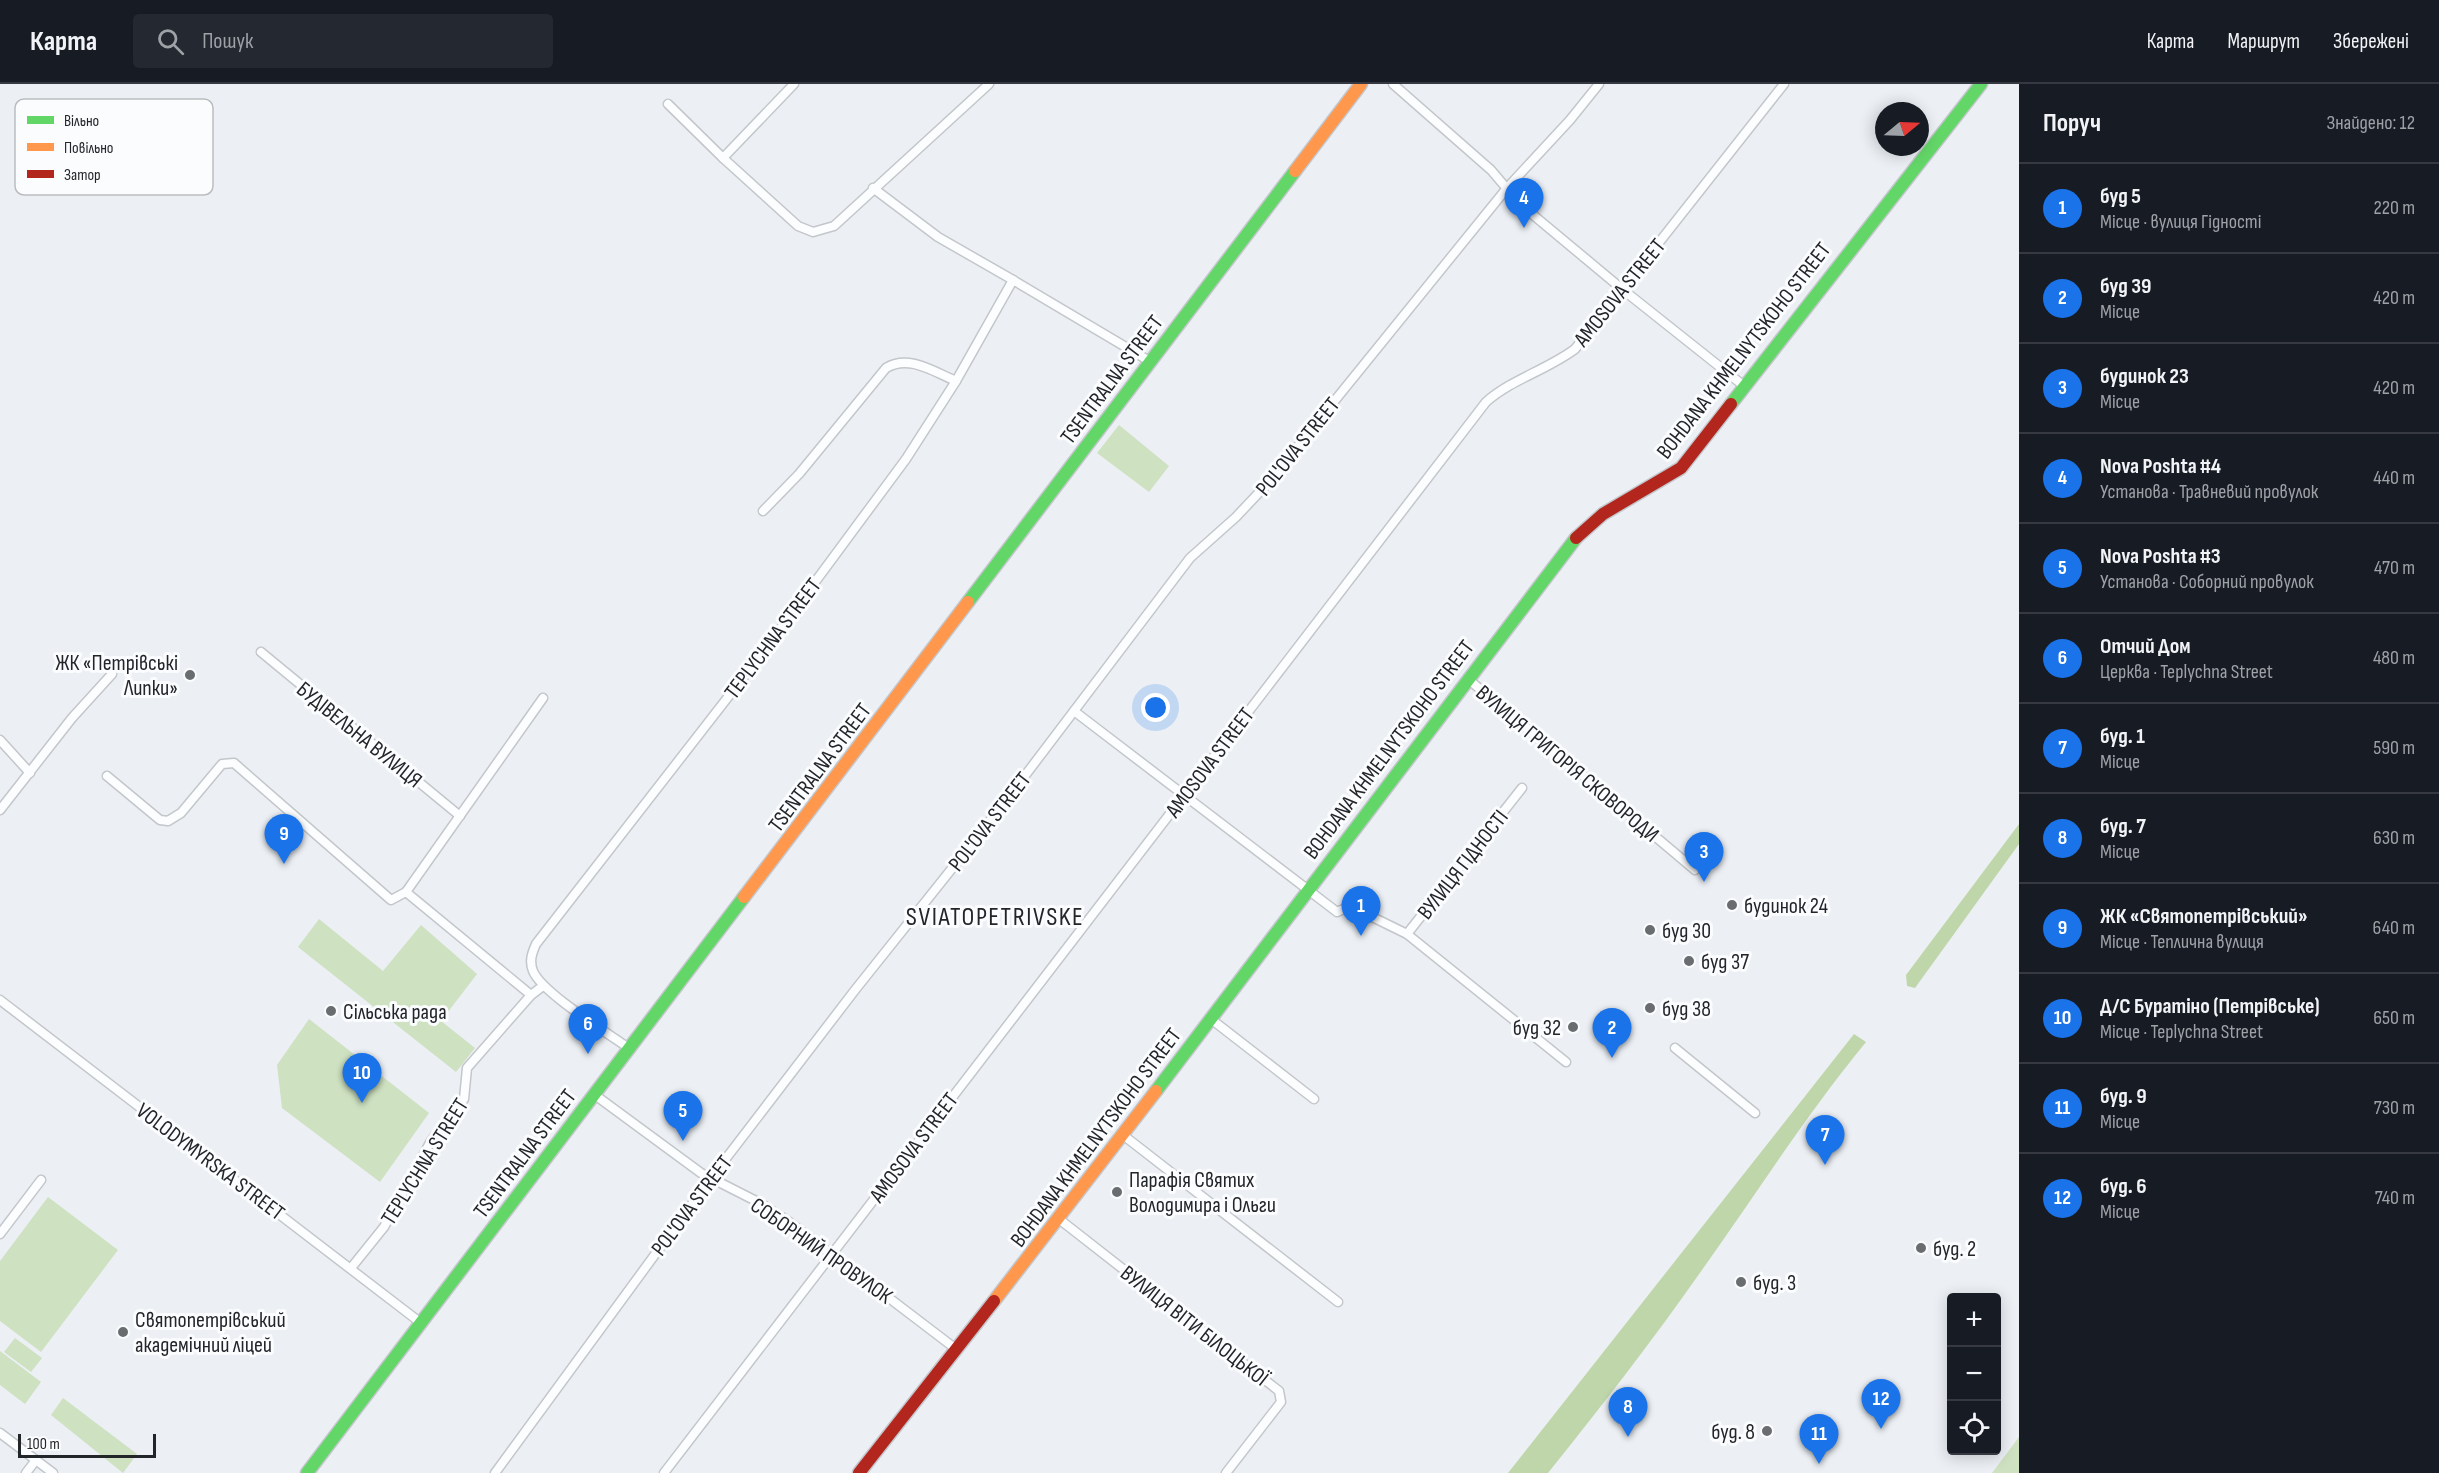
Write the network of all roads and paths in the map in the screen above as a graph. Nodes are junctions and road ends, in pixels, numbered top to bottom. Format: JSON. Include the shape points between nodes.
{"nodes":[{"id":1,"x":794,"y":84,"type":"edge"},
{"id":2,"x":989,"y":84,"type":"edge"},
{"id":3,"x":1361,"y":84,"type":"edge"},
{"id":4,"x":1393,"y":84,"type":"edge"},
{"id":5,"x":1599,"y":84,"type":"edge"},
{"id":6,"x":1784,"y":84,"type":"edge"},
{"id":7,"x":1981,"y":84,"type":"edge"},
{"id":8,"x":668,"y":104,"type":"dead end"},
{"id":9,"x":723,"y":158,"type":"junction"},
{"id":10,"x":873,"y":188,"type":"junction"},
{"id":11,"x":1507,"y":188,"type":"junction"},
{"id":12,"x":1013,"y":280,"type":"junction"},
{"id":13,"x":1622,"y":289,"type":"junction"},
{"id":14,"x":1150,"y":362,"type":"junction"},
{"id":15,"x":956,"y":381,"type":"junction"},
{"id":16,"x":1744,"y":386,"type":"junction"},
{"id":17,"x":763,"y":511,"type":"dead end"},
{"id":18,"x":261,"y":652,"type":"dead end"},
{"id":19,"x":112,"y":674,"type":"dead end"},
{"id":20,"x":1468,"y":680,"type":"junction"},
{"id":21,"x":543,"y":698,"type":"dead end"},
{"id":22,"x":1074,"y":711,"type":"junction"},
{"id":23,"x":0,"y":740,"type":"edge"},
{"id":24,"x":30,"y":773,"type":"junction"},
{"id":25,"x":108,"y":776,"type":"dead end"},
{"id":26,"x":1522,"y":788,"type":"dead end"},
{"id":27,"x":1183,"y":794,"type":"junction"},
{"id":28,"x":0,"y":810,"type":"edge"},
{"id":29,"x":460,"y":816,"type":"junction"},
{"id":30,"x":1695,"y":870,"type":"dead end"},
{"id":31,"x":1308,"y":889,"type":"junction"},
{"id":32,"x":406,"y":892,"type":"junction"},
{"id":33,"x":1407,"y":934,"type":"junction"},
{"id":34,"x":543,"y":986,"type":"junction"},
{"id":35,"x":531,"y":995,"type":"junction"},
{"id":36,"x":0,"y":1000,"type":"edge"},
{"id":37,"x":1211,"y":1019,"type":"junction"},
{"id":38,"x":1675,"y":1048,"type":"dead end"},
{"id":39,"x":630,"y":1049,"type":"junction"},
{"id":40,"x":1566,"y":1062,"type":"dead end"},
{"id":41,"x":595,"y":1095,"type":"junction"},
{"id":42,"x":1314,"y":1099,"type":"dead end"},
{"id":43,"x":1755,"y":1113,"type":"dead end"},
{"id":44,"x":1123,"y":1135,"type":"junction"},
{"id":45,"x":711,"y":1178,"type":"junction"},
{"id":46,"x":41,"y":1180,"type":"dead end"},
{"id":47,"x":1059,"y":1219,"type":"junction"},
{"id":48,"x":0,"y":1234,"type":"edge"},
{"id":49,"x":832,"y":1253,"type":"junction"},
{"id":50,"x":351,"y":1268,"type":"junction"},
{"id":51,"x":1338,"y":1302,"type":"dead end"},
{"id":52,"x":421,"y":1323,"type":"junction"},
{"id":53,"x":956,"y":1349,"type":"junction"},
{"id":54,"x":0,"y":1433,"type":"edge"},
{"id":55,"x":36,"y":1460,"type":"junction"},
{"id":56,"x":26,"y":1473,"type":"edge"},
{"id":57,"x":54,"y":1473,"type":"edge"},
{"id":58,"x":307,"y":1473,"type":"edge"},
{"id":59,"x":495,"y":1473,"type":"edge"},
{"id":60,"x":664,"y":1473,"type":"edge"},
{"id":61,"x":859,"y":1473,"type":"edge"},
{"id":62,"x":1226,"y":1473,"type":"edge"}],
"edges":[{"from":1,"to":9,"type":"street"},
{"from":2,"to":10,"type":"street"},
{"from":3,"to":14,"type":"street","name":"TSENTRALNA STREET"},
{"from":4,"to":11,"type":"street"},
{"from":5,"to":11,"type":"street","name":"POL'OVA STREET"},
{"from":6,"to":13,"type":"street","name":"AMOSOVA STREET"},
{"from":7,"to":16,"type":"street","name":"BOHDANA KHMELNYTSKOHO STREET"},
{"from":8,"to":9,"type":"street"},
{"from":9,"to":10,"type":"street","via":[[798,226],[813,232],[834,226]]},
{"from":10,"to":12,"type":"street","via":[[938,237]]},
{"from":11,"to":13,"type":"street","via":[[1520,204]]},
{"from":11,"to":22,"type":"street","name":"POL'OVA STREET","via":[[1268,483],[1190,558]]},
{"from":12,"to":14,"type":"street"},
{"from":12,"to":15,"type":"street","name":"TEPLYCHNA STREET"},
{"from":13,"to":16,"type":"street"},
{"from":13,"to":27,"type":"street","name":"AMOSOVA STREET","via":[[1575,349],[1486,402]]},
{"from":14,"to":39,"type":"street","name":"TSENTRALNA STREET"},
{"from":15,"to":17,"type":"street","via":[[908,361],[886,368],[799,474]]},
{"from":15,"to":34,"type":"street","name":"TEPLYCHNA STREET","via":[[906,459],[795,609],[536,944],[530,960]]},
{"from":16,"to":20,"type":"street","name":"BOHDANA KHMELNYTSKOHO STREET","via":[[1681,468],[1613,506],[1588,525]]},
{"from":18,"to":29,"type":"street","name":"БУДІВЕЛЬНА ВУЛИЦЯ"},
{"from":19,"to":24,"type":"street"},
{"from":20,"to":30,"type":"street","name":"ВУЛИЦЯ ГРИГОРІЯ СКОВОРОДИ"},
{"from":20,"to":31,"type":"street","name":"BOHDANA KHMELNYTSKOHO STREET"},
{"from":21,"to":29,"type":"street"},
{"from":22,"to":27,"type":"street"},
{"from":22,"to":45,"type":"street","name":"POL'OVA STREET"},
{"from":23,"to":24,"type":"street"},
{"from":24,"to":28,"type":"street"},
{"from":25,"to":32,"type":"street","via":[[160,820],[168,821],[181,813],[222,764],[234,764],[391,900]]},
{"from":26,"to":33,"type":"street","name":"ВУЛИЦЯ ГІДНОСТІ"},
{"from":27,"to":31,"type":"street"},
{"from":27,"to":49,"type":"street","name":"AMOSOVA STREET"},
{"from":29,"to":32,"type":"street"},
{"from":31,"to":33,"type":"street","name":"ВУЛИЦЯ ГІДНОСТІ","via":[[1336,912],[1350,906]]},
{"from":31,"to":37,"type":"street","name":"BOHDANA KHMELNYTSKOHO STREET"},
{"from":32,"to":35,"type":"street"},
{"from":33,"to":40,"type":"street"},
{"from":34,"to":35,"type":"street","name":"TEPLYCHNA STREET"},
{"from":34,"to":39,"type":"street","name":"TEPLYCHNA STREET"},
{"from":35,"to":50,"type":"street","name":"TEPLYCHNA STREET","via":[[467,1068],[464,1099],[431,1141],[384,1227]]},
{"from":36,"to":50,"type":"street","name":"VOLODYMYRSKA STREET"},
{"from":37,"to":42,"type":"street"},
{"from":37,"to":44,"type":"street","name":"BOHDANA KHMELNYTSKOHO STREET"},
{"from":38,"to":43,"type":"street"},
{"from":39,"to":41,"type":"street","name":"TSENTRALNA STREET"},
{"from":41,"to":45,"type":"street","name":"СОБОРНИЙ ПРОВУЛОК"},
{"from":41,"to":52,"type":"street","name":"TSENTRALNA STREET"},
{"from":44,"to":47,"type":"street","name":"BOHDANA KHMELNYTSKOHO STREET"},
{"from":44,"to":51,"type":"street"},
{"from":45,"to":49,"type":"street","name":"СОБОРНИЙ ПРОВУЛОК","via":[[762,1204]]},
{"from":45,"to":59,"type":"street","name":"POL'OVA STREET"},
{"from":46,"to":48,"type":"street"},
{"from":47,"to":53,"type":"street","name":"BOHDANA KHMELNYTSKOHO STREET"},
{"from":47,"to":62,"type":"street","name":"ВУЛИЦЯ ВІТИ БІЛОЦЬКОЇ","via":[[1279,1391],[1281,1402]]},
{"from":49,"to":53,"type":"street","name":"СОБОРНИЙ ПРОВУЛОК"},
{"from":49,"to":60,"type":"street","name":"AMOSOVA STREET"},
{"from":50,"to":52,"type":"street","name":"VOLODYMYRSKA STREET"},
{"from":52,"to":58,"type":"street","name":"TSENTRALNA STREET"},
{"from":53,"to":61,"type":"street","name":"BOHDANA KHMELNYTSKOHO STREET"},
{"from":54,"to":55,"type":"street"},
{"from":55,"to":56,"type":"street"},
{"from":55,"to":57,"type":"street"}]}
